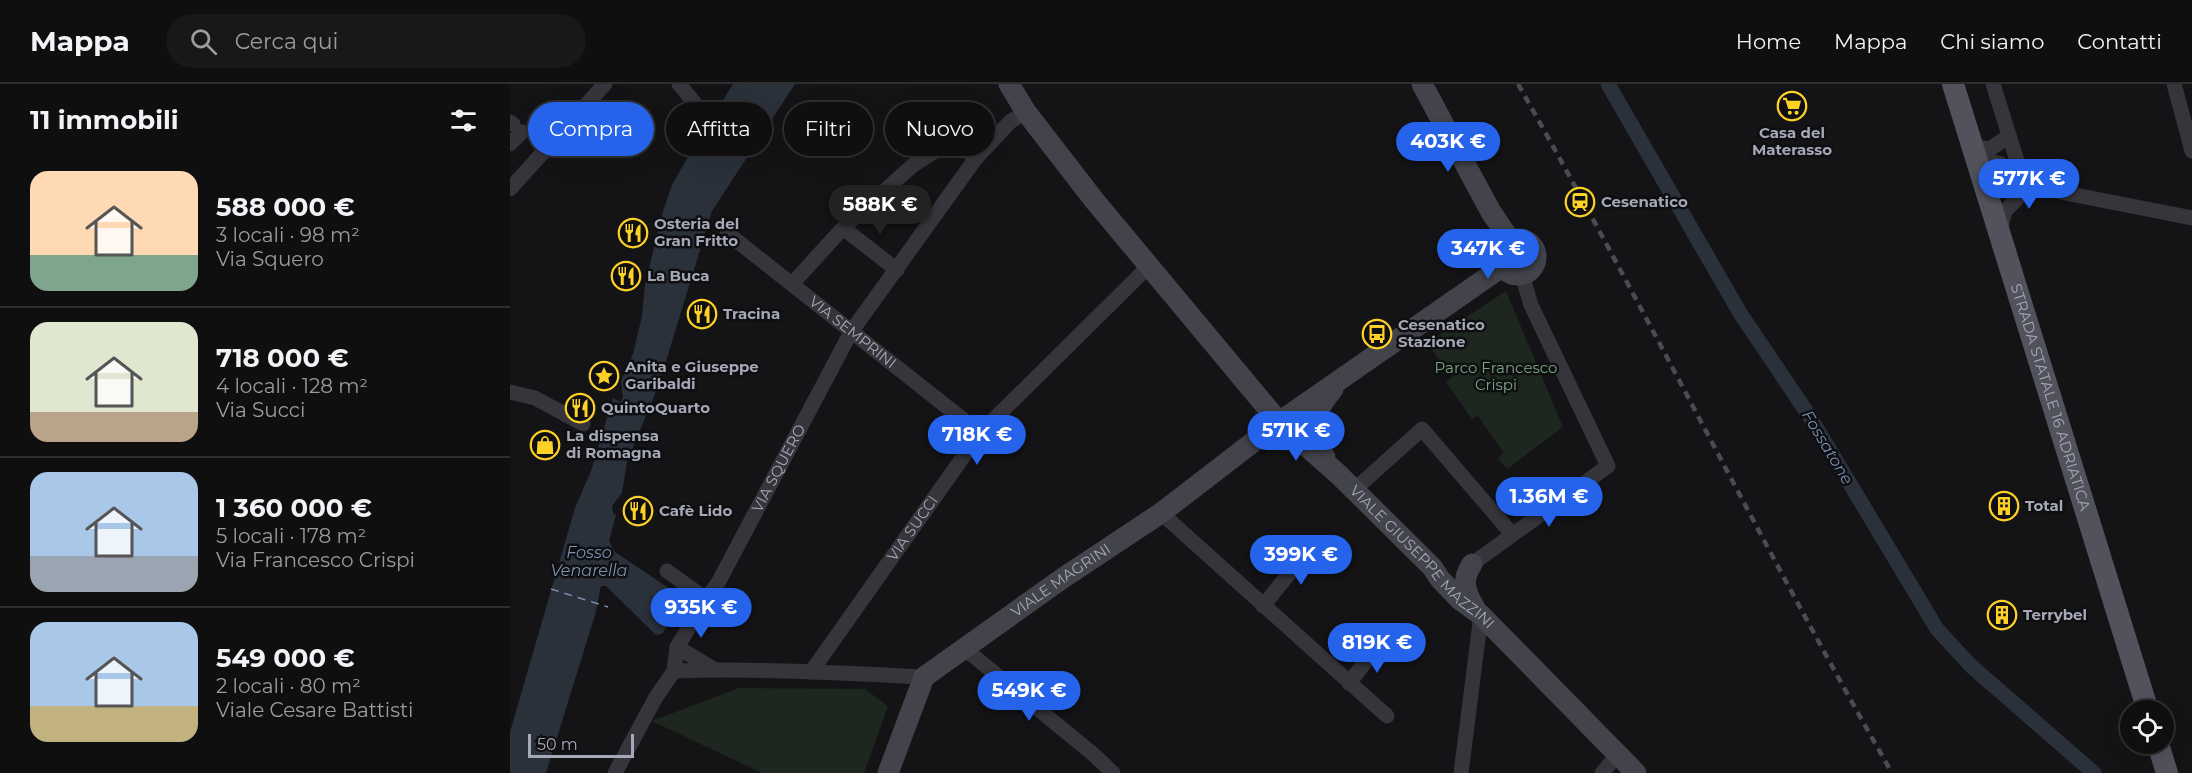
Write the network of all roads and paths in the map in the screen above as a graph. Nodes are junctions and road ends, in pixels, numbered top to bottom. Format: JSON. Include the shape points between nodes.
{"nodes":[{"id":1,"x":605,"y":84,"type":"edge"},
{"id":2,"x":678,"y":84,"type":"edge"},
{"id":3,"x":1010,"y":84,"type":"edge"},
{"id":4,"x":1422,"y":84,"type":"edge"},
{"id":5,"x":1953,"y":84,"type":"edge"},
{"id":6,"x":1993,"y":84,"type":"edge"},
{"id":7,"x":2174,"y":84,"type":"edge"},
{"id":8,"x":694,"y":102,"type":"edge"},
{"id":9,"x":1026,"y":112,"type":"junction"},
{"id":10,"x":515,"y":126,"type":"edge"},
{"id":11,"x":2009,"y":136,"type":"junction"},
{"id":12,"x":510,"y":144,"type":"edge"},
{"id":13,"x":2192,"y":151,"type":"edge"},
{"id":14,"x":1976,"y":153,"type":"junction"},
{"id":15,"x":976,"y":158,"type":"junction"},
{"id":16,"x":2023,"y":180,"type":"junction"},
{"id":17,"x":510,"y":189,"type":"edge"},
{"id":18,"x":2192,"y":218,"type":"edge"},
{"id":19,"x":843,"y":228,"type":"junction"},
{"id":20,"x":2000,"y":231,"type":"junction"},
{"id":21,"x":727,"y":233,"type":"dead end"},
{"id":22,"x":1510,"y":240,"type":"junction"},
{"id":23,"x":1149,"y":266,"type":"junction"},
{"id":24,"x":1502,"y":267,"type":"junction"},
{"id":25,"x":897,"y":270,"type":"junction"},
{"id":26,"x":1522,"y":275,"type":"junction"},
{"id":27,"x":792,"y":284,"type":"junction"},
{"id":28,"x":851,"y":332,"type":"junction"},
{"id":29,"x":1350,"y":372,"type":"junction"},
{"id":30,"x":510,"y":392,"type":"edge"},
{"id":31,"x":1279,"y":422,"type":"junction"},
{"id":32,"x":583,"y":424,"type":"dead end"},
{"id":33,"x":980,"y":433,"type":"junction"},
{"id":34,"x":1338,"y":474,"type":"junction"},
{"id":35,"x":1353,"y":490,"type":"junction"},
{"id":36,"x":1161,"y":513,"type":"junction"},
{"id":37,"x":1512,"y":534,"type":"junction"},
{"id":38,"x":1313,"y":544,"type":"dead end"},
{"id":39,"x":1472,"y":564,"type":"junction"},
{"id":40,"x":1432,"y":567,"type":"junction"},
{"id":41,"x":667,"y":571,"type":"dead end"},
{"id":42,"x":706,"y":599,"type":"junction"},
{"id":43,"x":1263,"y":606,"type":"junction"},
{"id":44,"x":1479,"y":613,"type":"junction"},
{"id":45,"x":1378,"y":646,"type":"dead end"},
{"id":46,"x":677,"y":647,"type":"junction"},
{"id":47,"x":965,"y":649,"type":"junction"},
{"id":48,"x":715,"y":670,"type":"junction"},
{"id":49,"x":674,"y":671,"type":"junction"},
{"id":50,"x":811,"y":672,"type":"junction"},
{"id":51,"x":924,"y":677,"type":"junction"},
{"id":52,"x":1349,"y":683,"type":"junction"},
{"id":53,"x":2145,"y":700,"type":"edge"},
{"id":54,"x":1387,"y":716,"type":"dead end"},
{"id":55,"x":1618,"y":754,"type":"junction"},
{"id":56,"x":2161,"y":754,"type":"edge"},
{"id":57,"x":615,"y":773,"type":"edge"},
{"id":58,"x":888,"y":773,"type":"edge"},
{"id":59,"x":1113,"y":773,"type":"edge"},
{"id":60,"x":1461,"y":773,"type":"edge"},
{"id":61,"x":1602,"y":773,"type":"edge"},
{"id":62,"x":1636,"y":773,"type":"edge"},
{"id":63,"x":2167,"y":773,"type":"edge"}],
"edges":[{"from":1,"to":17,"type":"street"},
{"from":2,"to":8,"type":"street"},
{"from":3,"to":9,"type":"street","name":"VIALE GIUSEPPE MAZZINI"},
{"from":4,"to":22,"type":"street"},
{"from":5,"to":14,"type":"main road","name":"STRADA STATALE 16 ADRIATICA"},
{"from":6,"to":11,"type":"street"},
{"from":7,"to":13,"type":"street"},
{"from":9,"to":15,"type":"street","name":"VIA SQUERO","via":[[1011,121]]},
{"from":9,"to":23,"type":"street","name":"VIALE GIUSEPPE MAZZINI"},
{"from":10,"to":12,"type":"street"},
{"from":11,"to":14,"type":"street"},
{"from":11,"to":16,"type":"street"},
{"from":14,"to":16,"type":"street"},
{"from":14,"to":20,"type":"main road","name":"STRADA STATALE 16 ADRIATICA"},
{"from":15,"to":19,"type":"street","via":[[952,140],[912,166]]},
{"from":15,"to":25,"type":"street","name":"VIA SQUERO"},
{"from":16,"to":18,"type":"street","via":[[2065,193]]},
{"from":16,"to":20,"type":"street","via":[[2020,196],[2005,211]]},
{"from":19,"to":25,"type":"street"},
{"from":19,"to":27,"type":"street"},
{"from":20,"to":53,"type":"main road","name":"STRADA STATALE 16 ADRIATICA"},
{"from":21,"to":27,"type":"street","name":"VIA SEMPRINI"},
{"from":22,"to":24,"type":"street","via":[[1501,249]]},
{"from":22,"to":26,"type":"street","via":[[1528,241],[1535,251],[1535,263]]},
{"from":23,"to":31,"type":"street","name":"VIALE GIUSEPPE MAZZINI"},
{"from":23,"to":33,"type":"street","name":"VIA SUCCI"},
{"from":24,"to":26,"type":"street","via":[[1510,274]]},
{"from":24,"to":29,"type":"street"},
{"from":25,"to":28,"type":"street","name":"VIA SQUERO"},
{"from":26,"to":37,"type":"street","via":[[1531,305],[1608,466]]},
{"from":27,"to":28,"type":"street","name":"VIA SEMPRINI"},
{"from":28,"to":33,"type":"street","name":"VIA SEMPRINI"},
{"from":28,"to":42,"type":"street","name":"VIA SQUERO"},
{"from":29,"to":31,"type":"street","name":"VIALE MAGRINI"},
{"from":29,"to":34,"type":"street","via":[[1331,391],[1312,429],[1317,445]]},
{"from":30,"to":32,"type":"street","via":[[535,398]]},
{"from":31,"to":34,"type":"street","name":"VIALE GIUSEPPE MAZZINI"},
{"from":31,"to":36,"type":"street","name":"VIALE MAGRINI"},
{"from":33,"to":50,"type":"street","name":"VIA SUCCI"},
{"from":34,"to":35,"type":"street","name":"VIALE GIUSEPPE MAZZINI"},
{"from":35,"to":37,"type":"street","via":[[1422,429]]},
{"from":35,"to":40,"type":"street","name":"VIALE GIUSEPPE MAZZINI"},
{"from":36,"to":43,"type":"street"},
{"from":36,"to":47,"type":"street","name":"VIALE MAGRINI"},
{"from":37,"to":39,"type":"street"},
{"from":38,"to":43,"type":"street"},
{"from":39,"to":40,"type":"street"},
{"from":39,"to":44,"type":"street","via":[[1464,581],[1469,599]]},
{"from":40,"to":44,"type":"street","name":"VIALE GIUSEPPE MAZZINI","via":[[1460,600]]},
{"from":41,"to":42,"type":"street"},
{"from":42,"to":46,"type":"street","name":"VIA SQUERO"},
{"from":43,"to":52,"type":"street"},
{"from":44,"to":55,"type":"street","name":"VIALE GIUSEPPE MAZZINI"},
{"from":44,"to":60,"type":"street"},
{"from":45,"to":52,"type":"street"},
{"from":46,"to":48,"type":"street"},
{"from":46,"to":49,"type":"street","name":"VIA SQUERO"},
{"from":47,"to":51,"type":"street","name":"VIALE MAGRINI"},
{"from":47,"to":59,"type":"street"},
{"from":48,"to":49,"type":"street"},
{"from":48,"to":50,"type":"street"},
{"from":49,"to":57,"type":"street"},
{"from":50,"to":51,"type":"street"},
{"from":51,"to":58,"type":"street"},
{"from":52,"to":54,"type":"street"},
{"from":55,"to":61,"type":"street"},
{"from":55,"to":62,"type":"street","name":"VIALE GIUSEPPE MAZZINI"},
{"from":56,"to":63,"type":"main road"}]}
